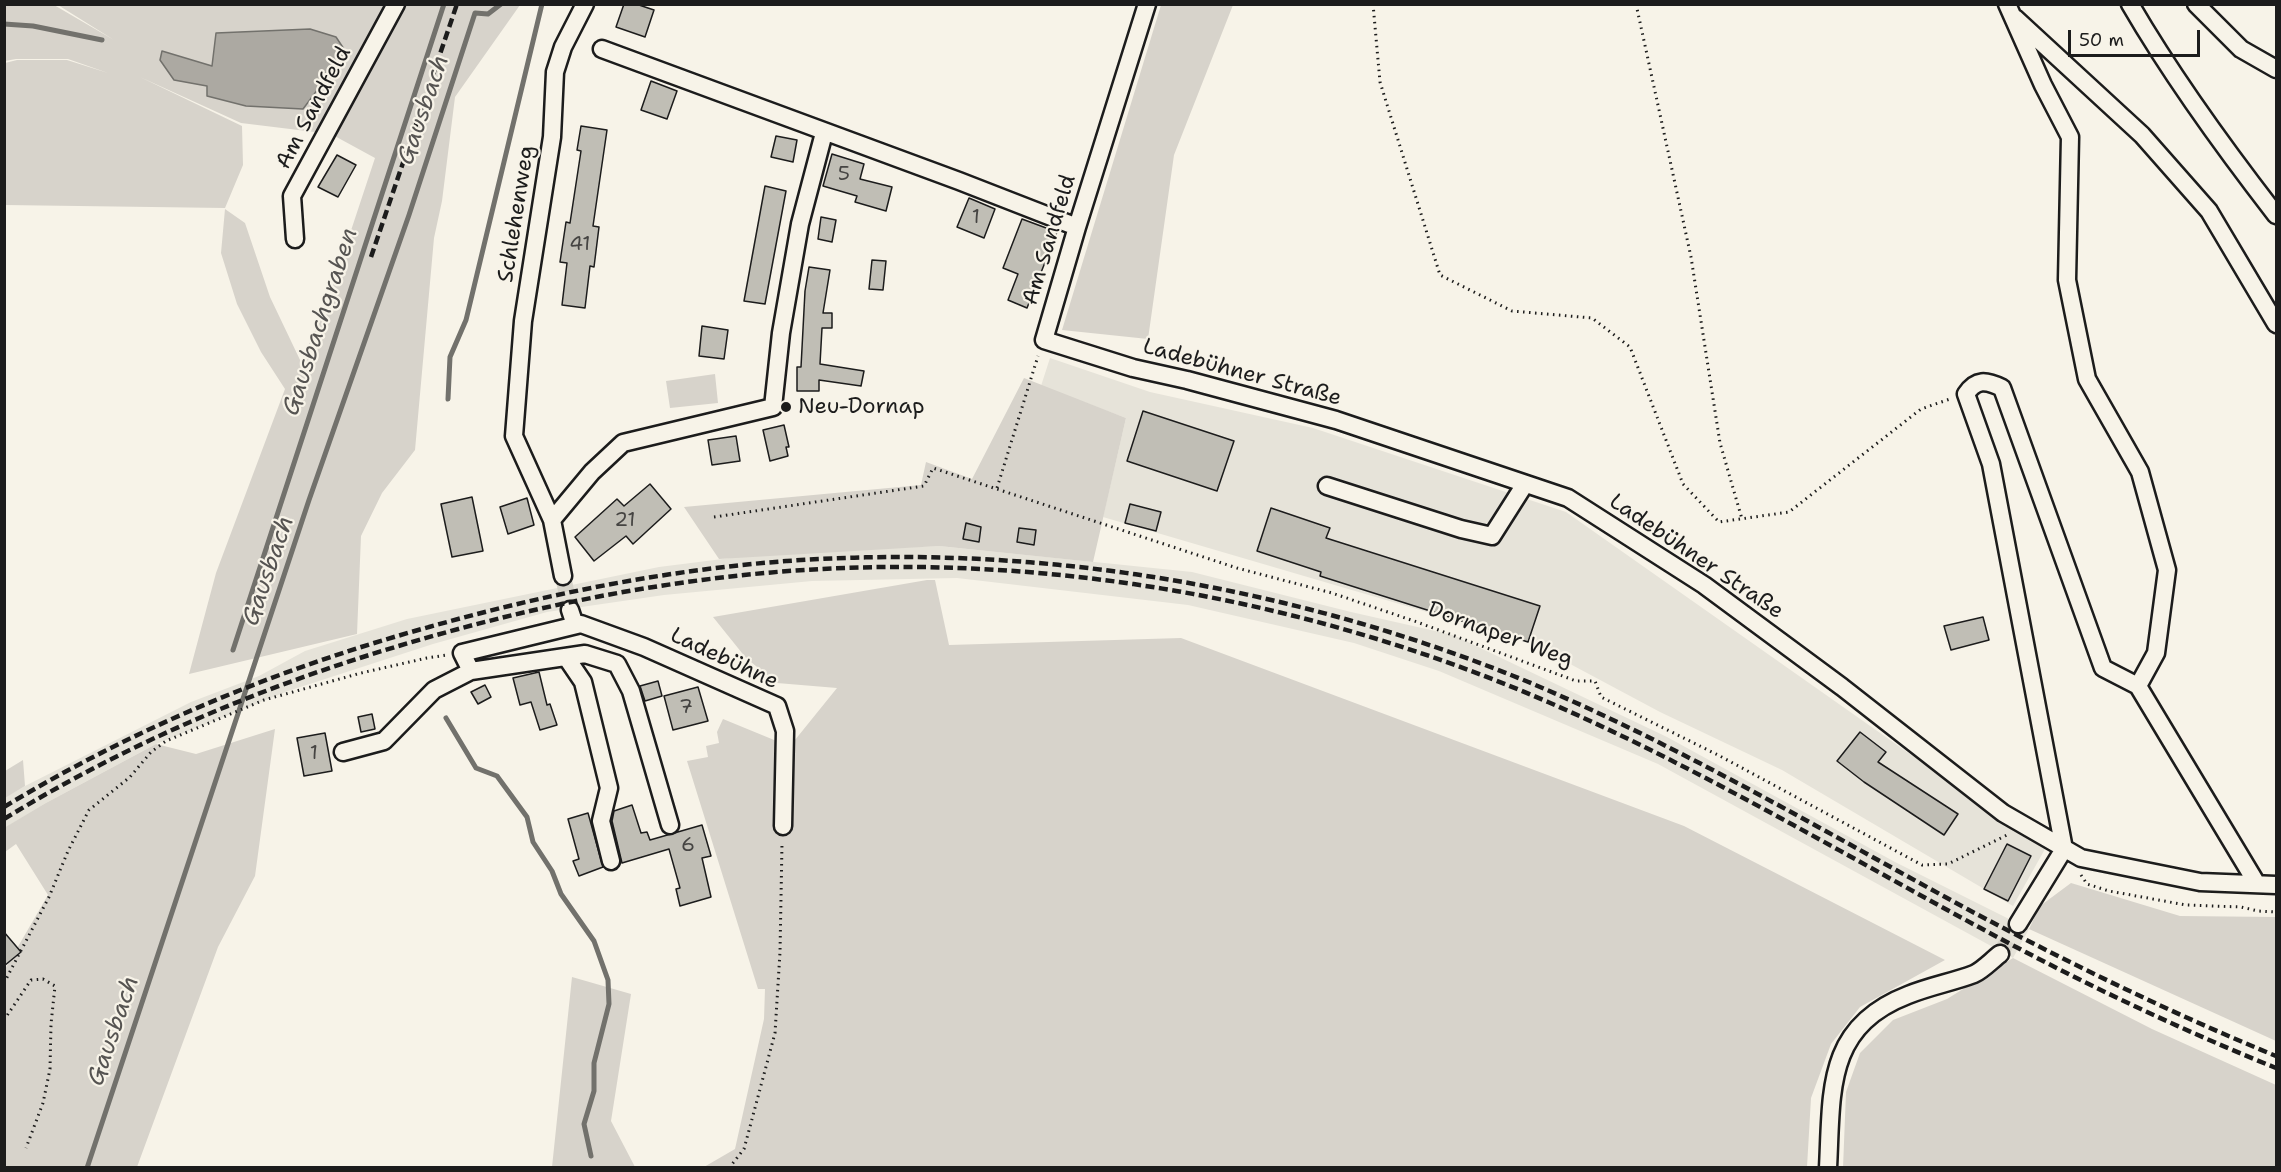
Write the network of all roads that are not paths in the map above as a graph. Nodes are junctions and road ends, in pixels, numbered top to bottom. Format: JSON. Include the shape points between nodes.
{"nodes":[{"id":1,"x":396,"y":4,"type":"edge"},
{"id":2,"x":585,"y":4,"type":"edge"},
{"id":3,"x":1147,"y":4,"type":"edge"},
{"id":4,"x":2130,"y":4,"type":"edge"},
{"id":5,"x":2196,"y":4,"type":"edge"},
{"id":6,"x":2008,"y":9,"type":"edge"},
{"id":7,"x":602,"y":49,"type":"dead end"},
{"id":8,"x":2277,"y":69,"type":"edge"},
{"id":9,"x":825,"y":133,"type":"junction"},
{"id":10,"x":2277,"y":215,"type":"edge"},
{"id":11,"x":1077,"y":227,"type":"junction"},
{"id":12,"x":295,"y":239,"type":"dead end"},
{"id":13,"x":2277,"y":324,"type":"edge"},
{"id":14,"x":1044,"y":340,"type":"joint"},
{"id":15,"x":1525,"y":484,"type":"junction"},
{"id":16,"x":1327,"y":486,"type":"dead end"},
{"id":17,"x":552,"y":520,"type":"junction"},
{"id":18,"x":563,"y":576,"type":"tunnel mouth"},
{"id":19,"x":566,"y":657,"type":"junction"},
{"id":20,"x":471,"y":671,"type":"junction"},
{"id":21,"x":2138,"y":686,"type":"junction"},
{"id":22,"x":343,"y":752,"type":"dead end"},
{"id":23,"x":670,"y":825,"type":"dead end"},
{"id":24,"x":783,"y":825,"type":"road end"},
{"id":25,"x":2064,"y":849,"type":"junction"},
{"id":26,"x":611,"y":861,"type":"dead end"},
{"id":27,"x":2257,"y":884,"type":"junction"},
{"id":28,"x":2277,"y":885,"type":"edge"},
{"id":29,"x":2018,"y":924,"type":"tunnel mouth"},
{"id":30,"x":2000,"y":954,"type":"tunnel mouth"},
{"id":31,"x":1828,"y":1167,"type":"edge"}],
"edges":[{"from":1,"to":12,"type":"street","name":"Am Sandfeld","via":[[292,196]]},
{"from":2,"to":17,"type":"street","name":"Schlehenweg","via":[[555,72],[552,137],[523,321],[514,436]]},
{"from":3,"to":11,"type":"street","name":"Am Sandfeld"},
{"from":4,"to":10,"type":"street","via":[[2240,169]]},
{"from":5,"to":8,"type":"street","via":[[2241,49]]},
{"from":6,"to":13,"type":"street","via":[[2142,135],[2209,211]]},
{"from":6,"to":21,"type":"street","via":[[2070,137],[2067,280],[2087,379],[2140,472],[2167,570],[2156,653]]},
{"from":7,"to":9,"type":"street"},
{"from":9,"to":11,"type":"street"},
{"from":9,"to":17,"type":"street","via":[[800,224],[773,407],[623,444],[592,472]]},
{"from":11,"to":14,"type":"street","name":"Am Sandfeld"},
{"from":14,"to":15,"type":"street","name":"Ladebühner Straße","via":[[1133,368],[1335,420]]},
{"from":15,"to":16,"type":"street","via":[[1492,536]]},
{"from":15,"to":25,"type":"street","name":"Ladebühner Straße","via":[[1568,498],[1704,585],[2003,813]]},
{"from":17,"to":18,"type":"street"},
{"from":19,"to":20,"type":"street"},
{"from":19,"to":23,"type":"street","via":[[585,654],[617,664],[631,691]]},
{"from":19,"to":26,"type":"street","via":[[583,682],[609,788],[601,821]]},
{"from":20,"to":22,"type":"street","via":[[434,690],[384,741]]},
{"from":20,"to":24,"type":"street","name":"Ladebühne","via":[[462,654],[573,618],[777,706],[785,730]]},
{"from":21,"to":25,"type":"street","via":[[2103,668],[2002,388],[1984,382],[1972,386],[1966,394],[1991,465]]},
{"from":21,"to":27,"type":"street"},
{"from":25,"to":27,"type":"street","name":"Ladebühner Straße","via":[[2081,858],[2200,882]]},
{"from":25,"to":29,"type":"street"},
{"from":27,"to":28,"type":"street","name":"Ladebühner Straße"},
{"from":30,"to":31,"type":"street","via":[[1976,973],[1907,995],[1871,1014],[1845,1043],[1832,1091]]}]}
